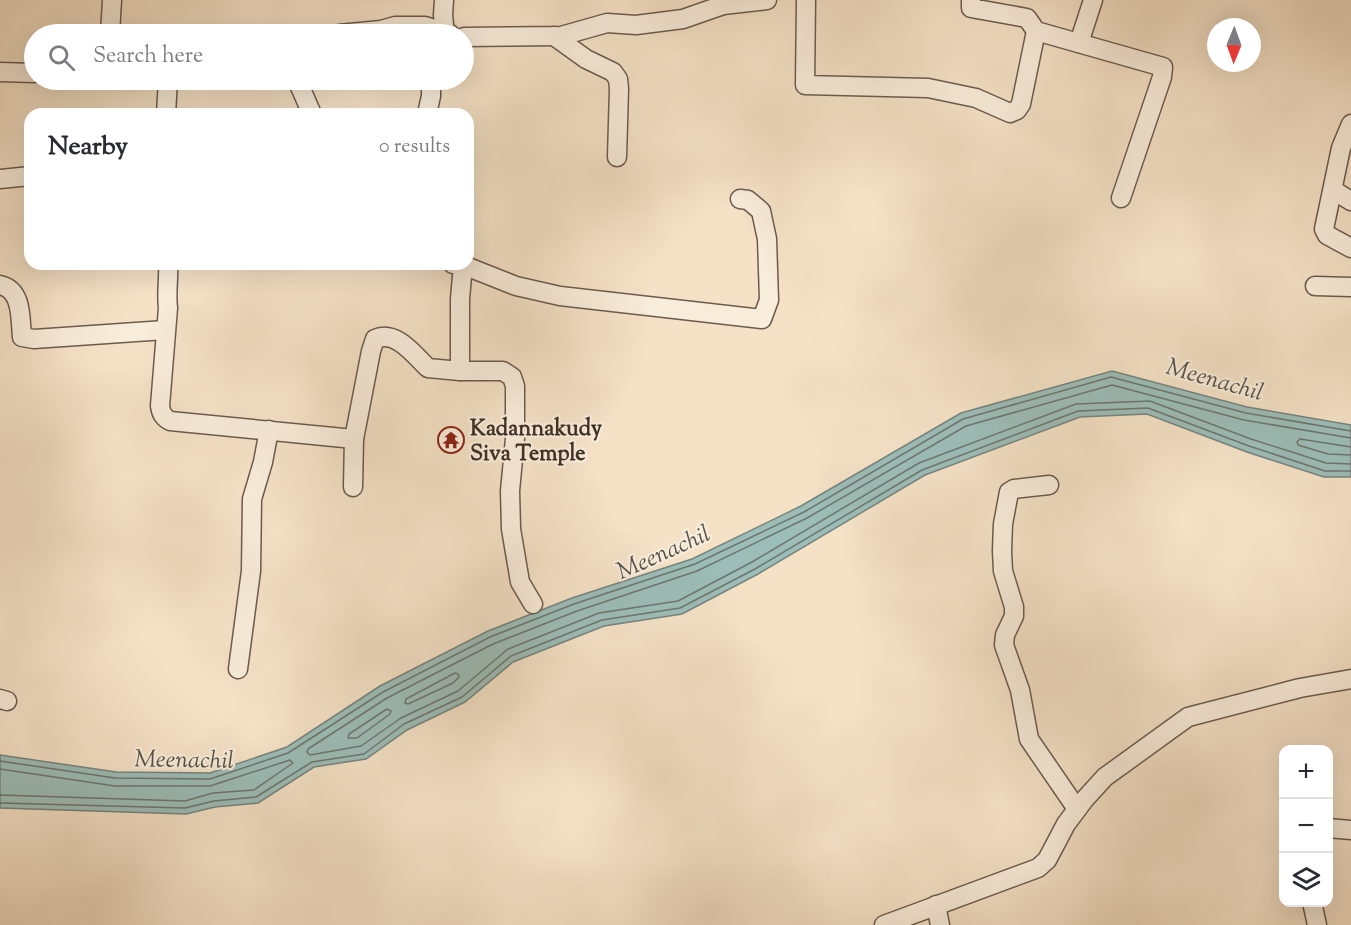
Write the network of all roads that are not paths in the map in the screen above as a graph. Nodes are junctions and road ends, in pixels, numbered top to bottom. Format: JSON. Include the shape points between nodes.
{"nodes":[{"id":1,"x":112,"y":0,"type":"edge"},
{"id":2,"x":444,"y":0,"type":"edge"},
{"id":3,"x":767,"y":0,"type":"edge"},
{"id":4,"x":806,"y":0,"type":"edge"},
{"id":5,"x":971,"y":0,"type":"edge"},
{"id":6,"x":1093,"y":0,"type":"edge"},
{"id":7,"x":722,"y":2,"type":"edge"},
{"id":8,"x":111,"y":24,"type":"edge"},
{"id":9,"x":444,"y":24,"type":"edge"},
{"id":10,"x":1036,"y":31,"type":"junction"},
{"id":11,"x":554,"y":36,"type":"junction"},
{"id":12,"x":474,"y":37,"type":"edge"},
{"id":13,"x":1079,"y":43,"type":"junction"},
{"id":14,"x":0,"y":72,"type":"edge"},
{"id":15,"x":24,"y":73,"type":"edge"},
{"id":16,"x":167,"y":90,"type":"edge"},
{"id":17,"x":301,"y":90,"type":"edge"},
{"id":18,"x":431,"y":90,"type":"edge"},
{"id":19,"x":166,"y":108,"type":"edge"},
{"id":20,"x":309,"y":108,"type":"edge"},
{"id":21,"x":428,"y":108,"type":"edge"},
{"id":22,"x":1351,"y":124,"type":"edge"},
{"id":23,"x":1346,"y":151,"type":"edge"},
{"id":24,"x":617,"y":157,"type":"dead end"},
{"id":25,"x":24,"y":177,"type":"edge"},
{"id":26,"x":0,"y":179,"type":"edge"},
{"id":27,"x":1333,"y":190,"type":"junction"},
{"id":28,"x":1121,"y":198,"type":"dead end"},
{"id":29,"x":740,"y":199,"type":"dead end"},
{"id":30,"x":1351,"y":201,"type":"edge"},
{"id":31,"x":1351,"y":248,"type":"edge"},
{"id":32,"x":168,"y":270,"type":"edge"},
{"id":33,"x":458,"y":270,"type":"edge"},
{"id":34,"x":472,"y":270,"type":"edge"},
{"id":35,"x":0,"y":285,"type":"edge"},
{"id":36,"x":1315,"y":286,"type":"dead end"},
{"id":37,"x":1351,"y":287,"type":"edge"},
{"id":38,"x":165,"y":330,"type":"junction"},
{"id":39,"x":460,"y":371,"type":"junction"},
{"id":40,"x":269,"y":430,"type":"junction"},
{"id":41,"x":354,"y":439,"type":"junction"},
{"id":42,"x":1050,"y":485,"type":"dead end"},
{"id":43,"x":352,"y":487,"type":"dead end"},
{"id":44,"x":533,"y":604,"type":"dead end"},
{"id":45,"x":238,"y":669,"type":"dead end"},
{"id":46,"x":1351,"y":679,"type":"edge"},
{"id":47,"x":1077,"y":809,"type":"junction"},
{"id":48,"x":1333,"y":828,"type":"edge"},
{"id":49,"x":1351,"y":830,"type":"edge"},
{"id":50,"x":936,"y":905,"type":"junction"},
{"id":51,"x":1312,"y":907,"type":"edge"},
{"id":52,"x":884,"y":925,"type":"edge"},
{"id":53,"x":939,"y":925,"type":"edge"},
{"id":54,"x":1317,"y":925,"type":"edge"}],
"edges":[{"from":1,"to":8,"type":"street"},
{"from":2,"to":9,"type":"street"},
{"from":3,"to":7,"type":"street"},
{"from":4,"to":10,"type":"street","via":[[805,86],[928,88],[976,98],[1010,113],[1021,104]]},
{"from":5,"to":10,"type":"street","via":[[971,8],[1027,18]]},
{"from":6,"to":13,"type":"street"},
{"from":7,"to":11,"type":"street","via":[[683,19],[636,25],[607,23]]},
{"from":10,"to":13,"type":"street"},
{"from":11,"to":12,"type":"street"},
{"from":11,"to":24,"type":"street","via":[[613,72],[618,79]]},
{"from":13,"to":28,"type":"street","via":[[1163,67]]},
{"from":14,"to":15,"type":"street"},
{"from":16,"to":19,"type":"street"},
{"from":17,"to":20,"type":"street"},
{"from":18,"to":21,"type":"street"},
{"from":22,"to":23,"type":"street"},
{"from":23,"to":27,"type":"street"},
{"from":25,"to":26,"type":"street"},
{"from":27,"to":30,"type":"street"},
{"from":27,"to":31,"type":"street","via":[[1324,229],[1327,235]]},
{"from":29,"to":34,"type":"street","via":[[748,200],[761,211],[767,239],[769,300],[762,319],[560,296]]},
{"from":32,"to":38,"type":"street"},
{"from":33,"to":39,"type":"street"},
{"from":35,"to":38,"type":"street","via":[[12,290],[18,300],[22,338]]},
{"from":36,"to":37,"type":"street"},
{"from":38,"to":40,"type":"street","via":[[160,406],[165,418]]},
{"from":39,"to":41,"type":"street","via":[[428,368],[393,338],[375,339]]},
{"from":39,"to":44,"type":"street","via":[[503,371],[512,377],[515,386],[512,536],[520,582]]},
{"from":40,"to":41,"type":"street"},
{"from":40,"to":45,"type":"street","via":[[252,500],[250,571]]},
{"from":41,"to":43,"type":"street"},
{"from":42,"to":47,"type":"street","via":[[1009,492],[1002,551],[1014,616],[1004,645],[1020,690],[1029,739]]},
{"from":46,"to":47,"type":"street","via":[[1188,717],[1106,777]]},
{"from":47,"to":50,"type":"street","via":[[1047,860],[1038,868]]},
{"from":48,"to":49,"type":"street"},
{"from":50,"to":52,"type":"street"},
{"from":50,"to":53,"type":"street"},
{"from":51,"to":54,"type":"street"}]}
